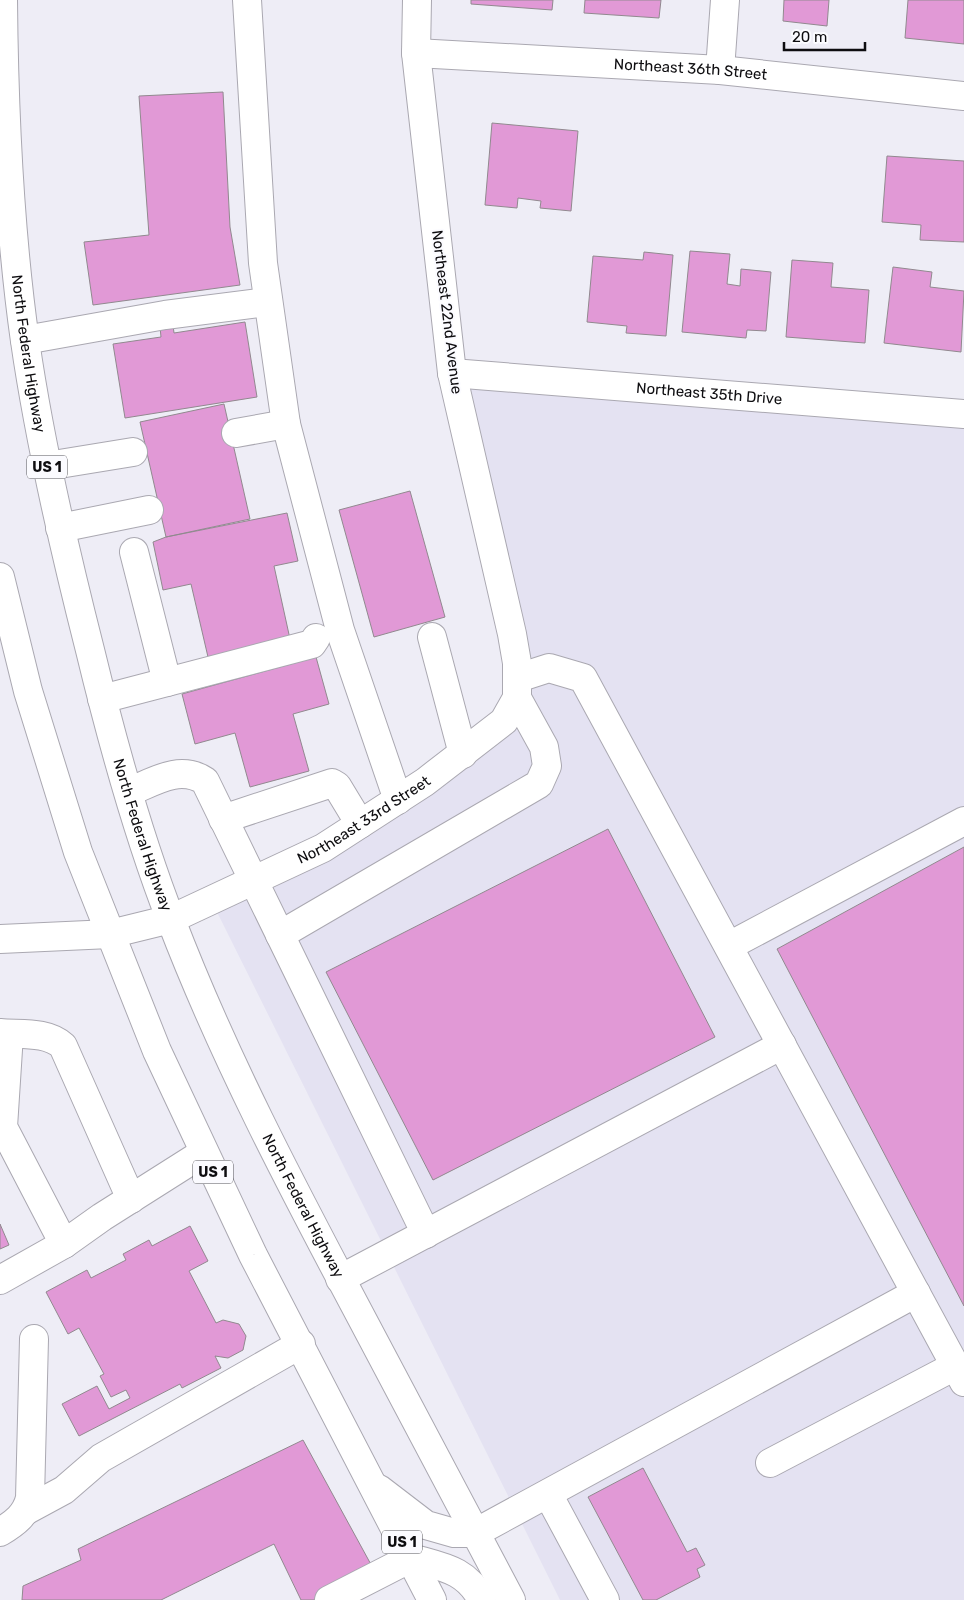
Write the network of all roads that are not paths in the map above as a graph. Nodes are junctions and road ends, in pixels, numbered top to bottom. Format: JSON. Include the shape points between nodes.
{"nodes":[{"id":1,"x":3,"y":0,"type":"edge"},
{"id":2,"x":247,"y":0,"type":"edge"},
{"id":3,"x":417,"y":0,"type":"edge"},
{"id":4,"x":725,"y":0,"type":"edge"},
{"id":5,"x":2,"y":37,"type":"edge"},
{"id":6,"x":416,"y":54,"type":"junction"},
{"id":7,"x":720,"y":70,"type":"junction"},
{"id":8,"x":964,"y":96,"type":"edge"},
{"id":9,"x":267,"y":302,"type":"junction"},
{"id":10,"x":25,"y":340,"type":"junction"},
{"id":11,"x":452,"y":373,"type":"junction"},
{"id":12,"x":964,"y":414,"type":"edge"},
{"id":13,"x":286,"y":424,"type":"junction"},
{"id":14,"x":236,"y":433,"type":"dead end"},
{"id":15,"x":133,"y":452,"type":"dead end"},
{"id":16,"x":47,"y":466,"type":"junction"},
{"id":17,"x":149,"y":510,"type":"dead end"},
{"id":18,"x":60,"y":528,"type":"junction"},
{"id":19,"x":134,"y":552,"type":"dead end"},
{"id":20,"x":0,"y":577,"type":"edge"},
{"id":21,"x":316,"y":638,"type":"dead end"},
{"id":22,"x":432,"y":638,"type":"dead end"},
{"id":23,"x":167,"y":682,"type":"junction"},
{"id":24,"x":517,"y":688,"type":"junction"},
{"id":25,"x":102,"y":699,"type":"junction"},
{"id":26,"x":463,"y":754,"type":"junction"},
{"id":27,"x":129,"y":792,"type":"junction"},
{"id":28,"x":398,"y":800,"type":"junction"},
{"id":29,"x":223,"y":819,"type":"junction"},
{"id":30,"x":964,"y":821,"type":"edge"},
{"id":31,"x":360,"y":824,"type":"junction"},
{"id":32,"x":254,"y":881,"type":"junction"},
{"id":33,"x":170,"y":919,"type":"junction"},
{"id":34,"x":110,"y":934,"type":"junction"},
{"id":35,"x":280,"y":935,"type":"junction"},
{"id":36,"x":0,"y":939,"type":"edge"},
{"id":37,"x":729,"y":946,"type":"junction"},
{"id":38,"x":4,"y":1033,"type":"edge"},
{"id":39,"x":782,"y":1045,"type":"junction"},
{"id":40,"x":2,"y":1128,"type":"edge"},
{"id":41,"x":203,"y":1153,"type":"junction"},
{"id":42,"x":130,"y":1199,"type":"junction"},
{"id":43,"x":426,"y":1234,"type":"junction"},
{"id":44,"x":64,"y":1244,"type":"junction"},
{"id":45,"x":340,"y":1279,"type":"junction"},
{"id":46,"x":0,"y":1280,"type":"edge"},
{"id":47,"x":916,"y":1293,"type":"junction"},
{"id":48,"x":34,"y":1339,"type":"dead end"},
{"id":49,"x":301,"y":1344,"type":"junction"},
{"id":50,"x":960,"y":1374,"type":"edge"},
{"id":51,"x":770,"y":1463,"type":"dead end"},
{"id":52,"x":372,"y":1483,"type":"junction"},
{"id":53,"x":548,"y":1494,"type":"junction"},
{"id":54,"x":27,"y":1510,"type":"junction"},
{"id":55,"x":0,"y":1532,"type":"edge"},
{"id":56,"x":475,"y":1533,"type":"junction"},
{"id":57,"x":411,"y":1558,"type":"junction"},
{"id":58,"x":338,"y":1598,"type":"edge"},
{"id":59,"x":432,"y":1600,"type":"edge"},
{"id":60,"x":482,"y":1600,"type":"edge"},
{"id":61,"x":511,"y":1600,"type":"edge"},
{"id":62,"x":606,"y":1600,"type":"edge"}],
"edges":[{"from":1,"to":5,"type":"main road","name":"North Federal Highway","number":"US 1"},
{"from":2,"to":9,"type":"main road"},
{"from":3,"to":6,"type":"main road","name":"Northeast 22nd Avenue"},
{"from":4,"to":7,"type":"main road"},
{"from":5,"to":10,"type":"main road","name":"North Federal Highway","number":"US 1","via":[[6,138]]},
{"from":6,"to":7,"type":"main road","name":"Northeast 36th Street"},
{"from":6,"to":11,"type":"main road","name":"Northeast 22nd Avenue"},
{"from":7,"to":8,"type":"main road","name":"Northeast 36th Street"},
{"from":9,"to":10,"type":"main road"},
{"from":9,"to":13,"type":"main road"},
{"from":10,"to":16,"type":"main road","name":"North Federal Highway","number":"US 1"},
{"from":11,"to":12,"type":"main road","name":"Northeast 35th Drive"},
{"from":11,"to":24,"type":"main road","name":"Northeast 22nd Avenue","via":[[512,634]]},
{"from":13,"to":14,"type":"main road"},
{"from":13,"to":28,"type":"main road","via":[[340,630]]},
{"from":15,"to":16,"type":"main road"},
{"from":16,"to":18,"type":"main road","name":"North Federal Highway","number":"US 1"},
{"from":17,"to":18,"type":"main road"},
{"from":18,"to":25,"type":"main road","name":"North Federal Highway","number":"US 1"},
{"from":19,"to":23,"type":"main road"},
{"from":20,"to":34,"type":"main road","number":"US 1","via":[[41,735],[78,852]]},
{"from":21,"to":23,"type":"main road","via":[[312,644]]},
{"from":22,"to":26,"type":"main road"},
{"from":23,"to":25,"type":"main road"},
{"from":24,"to":26,"type":"main road","name":"Northeast 33rd Street","via":[[504,721]]},
{"from":24,"to":35,"type":"main road","via":[[544,747],[547,766],[539,784]]},
{"from":24,"to":37,"type":"main road","via":[[549,668],[583,678]]},
{"from":25,"to":27,"type":"main road","name":"North Federal Highway","number":"US 1"},
{"from":26,"to":28,"type":"main road","name":"Northeast 33rd Street"},
{"from":27,"to":29,"type":"main road","via":[[174,774],[197,776],[205,781]]},
{"from":27,"to":33,"type":"main road","name":"North Federal Highway","number":"US 1"},
{"from":28,"to":31,"type":"main road","name":"Northeast 33rd Street"},
{"from":29,"to":31,"type":"main road","via":[[332,783]]},
{"from":29,"to":32,"type":"main road"},
{"from":30,"to":37,"type":"main road"},
{"from":31,"to":32,"type":"main road","name":"Northeast 33rd Street","via":[[323,848]]},
{"from":32,"to":33,"type":"main road","name":"Northeast 33rd Street"},
{"from":32,"to":35,"type":"main road"},
{"from":33,"to":34,"type":"main road","name":"Northeast 33rd Street"},
{"from":33,"to":45,"type":"main road","name":"North Federal Highway","number":"US 1","via":[[259,1122]]},
{"from":34,"to":36,"type":"main road","name":"Northeast 33rd Street"},
{"from":34,"to":41,"type":"main road","number":"US 1"},
{"from":35,"to":43,"type":"main road"},
{"from":37,"to":39,"type":"main road"},
{"from":38,"to":40,"type":"main road"},
{"from":38,"to":42,"type":"main road","via":[[45,1036],[56,1039],[63,1046]]},
{"from":39,"to":43,"type":"main road"},
{"from":39,"to":47,"type":"main road"},
{"from":40,"to":44,"type":"main road"},
{"from":41,"to":42,"type":"main road"},
{"from":41,"to":49,"type":"main road","number":"US 1"},
{"from":42,"to":44,"type":"main road"},
{"from":43,"to":45,"type":"main road"},
{"from":44,"to":46,"type":"main road"},
{"from":45,"to":56,"type":"main road","name":"North Federal Highway","number":"US 1"},
{"from":47,"to":50,"type":"main road"},
{"from":47,"to":53,"type":"main road"},
{"from":48,"to":54,"type":"main road","via":[[30,1498]]},
{"from":49,"to":52,"type":"main road","number":"US 1"},
{"from":49,"to":54,"type":"main road","via":[[101,1458],[64,1490]]},
{"from":50,"to":51,"type":"main road"},
{"from":52,"to":56,"type":"main road","via":[[426,1525],[454,1533]]},
{"from":52,"to":57,"type":"main road","number":"US 1"},
{"from":53,"to":56,"type":"main road"},
{"from":53,"to":62,"type":"main road"},
{"from":54,"to":55,"type":"main road"},
{"from":56,"to":61,"type":"main road","name":"North Federal Highway","number":"US 1"},
{"from":57,"to":58,"type":"main road"},
{"from":57,"to":59,"type":"main road","number":"US 1"},
{"from":57,"to":60,"type":"main road","via":[[454,1570],[475,1586]]}]}
